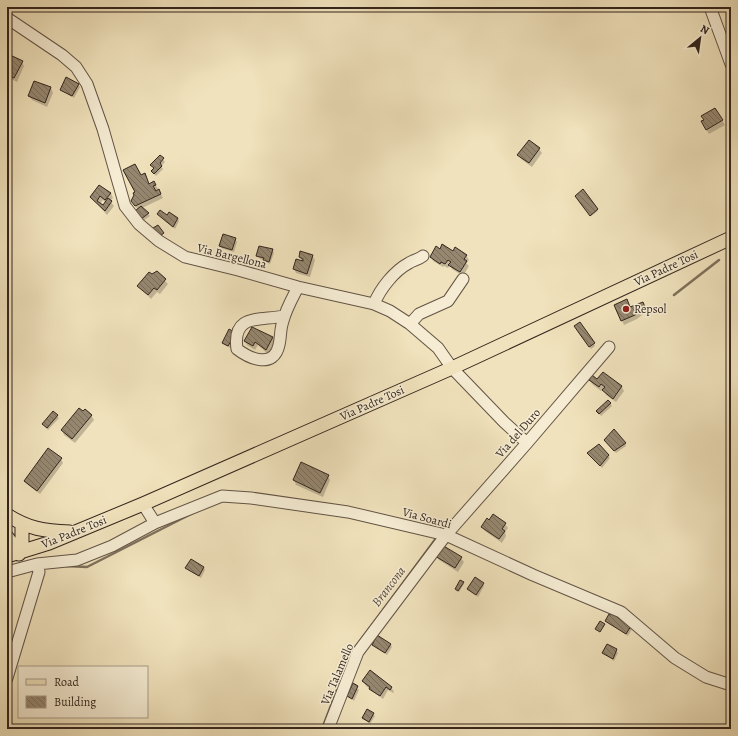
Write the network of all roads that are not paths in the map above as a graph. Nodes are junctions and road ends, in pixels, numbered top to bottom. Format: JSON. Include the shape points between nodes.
{"nodes":[{"id":1,"x":710,"y":7,"type":"edge"},
{"id":2,"x":7,"y":18,"type":"edge"},
{"id":3,"x":731,"y":64,"type":"edge"},
{"id":4,"x":731,"y":238,"type":"edge"},
{"id":5,"x":423,"y":256,"type":"dead end"},
{"id":6,"x":463,"y":279,"type":"dead end"},
{"id":7,"x":298,"y":287,"type":"junction"},
{"id":8,"x":374,"y":304,"type":"junction"},
{"id":9,"x":284,"y":316,"type":"junction"},
{"id":10,"x":410,"y":324,"type":"junction"},
{"id":11,"x":609,"y":347,"type":"dead end"},
{"id":12,"x":452,"y":368,"type":"junction"},
{"id":13,"x":527,"y":443,"type":"junction"},
{"id":14,"x":143,"y":504,"type":"junction"},
{"id":15,"x":7,"y":515,"type":"edge"},
{"id":16,"x":155,"y":523,"type":"junction"},
{"id":17,"x":22,"y":525,"type":"junction"},
{"id":18,"x":73,"y":532,"type":"junction"},
{"id":19,"x":446,"y":535,"type":"junction"},
{"id":20,"x":7,"y":537,"type":"edge"},
{"id":21,"x":13,"y":555,"type":"edge"},
{"id":22,"x":37,"y":564,"type":"junction"},
{"id":23,"x":7,"y":572,"type":"edge"},
{"id":24,"x":7,"y":678,"type":"edge"},
{"id":25,"x":731,"y":685,"type":"edge"},
{"id":26,"x":328,"y":729,"type":"edge"}],
"edges":[{"from":1,"to":3,"type":"street"},
{"from":2,"to":7,"type":"street","name":"Via Bargellona","via":[[62,55],[76,67],[87,84],[125,206],[138,224],[158,241],[185,258]]},
{"from":4,"to":12,"type":"main road","name":"Via Padre Tosi"},
{"from":5,"to":8,"type":"street","via":[[409,262],[394,276],[378,294]]},
{"from":6,"to":10,"type":"street","via":[[448,301],[419,314]]},
{"from":7,"to":8,"type":"street","name":"Via Bargellona"},
{"from":7,"to":9,"type":"street"},
{"from":8,"to":10,"type":"street","name":"Via Bargellona"},
{"from":9,"to":9,"type":"street","via":[[279,347],[274,356],[257,360],[237,349],[236,338],[240,327],[246,322],[254,318]]},
{"from":10,"to":12,"type":"street","name":"Via Bargellona","via":[[438,348]]},
{"from":11,"to":13,"type":"street","name":"Via del Duro"},
{"from":12,"to":13,"type":"street","name":"Via Bargellona"},
{"from":12,"to":14,"type":"main road","name":"Via Padre Tosi"},
{"from":13,"to":19,"type":"street","name":"Via del Duro"},
{"from":14,"to":16,"type":"street"},
{"from":14,"to":18,"type":"main road","name":"Via Padre Tosi"},
{"from":15,"to":17,"type":"main road"},
{"from":16,"to":19,"type":"street","name":"Via Soardi","via":[[222,496],[348,512]]},
{"from":16,"to":22,"type":"street","name":"Via Padre Tosi","via":[[112,546],[77,560]]},
{"from":17,"to":18,"type":"main road","via":[[35,529]]},
{"from":17,"to":21,"type":"main road","via":[[22,544]]},
{"from":18,"to":21,"type":"main road","name":"Via Padre Tosi"},
{"from":19,"to":25,"type":"street","name":"Via Soardi","via":[[620,612],[675,658],[706,677]]},
{"from":19,"to":26,"type":"street","name":"Via Talamello","via":[[358,652]]},
{"from":20,"to":21,"type":"main road"},
{"from":22,"to":23,"type":"street","name":"Via Padre Tosi"},
{"from":22,"to":24,"type":"street","name":"Via Padre Tosi","via":[[39,572]]}]}
